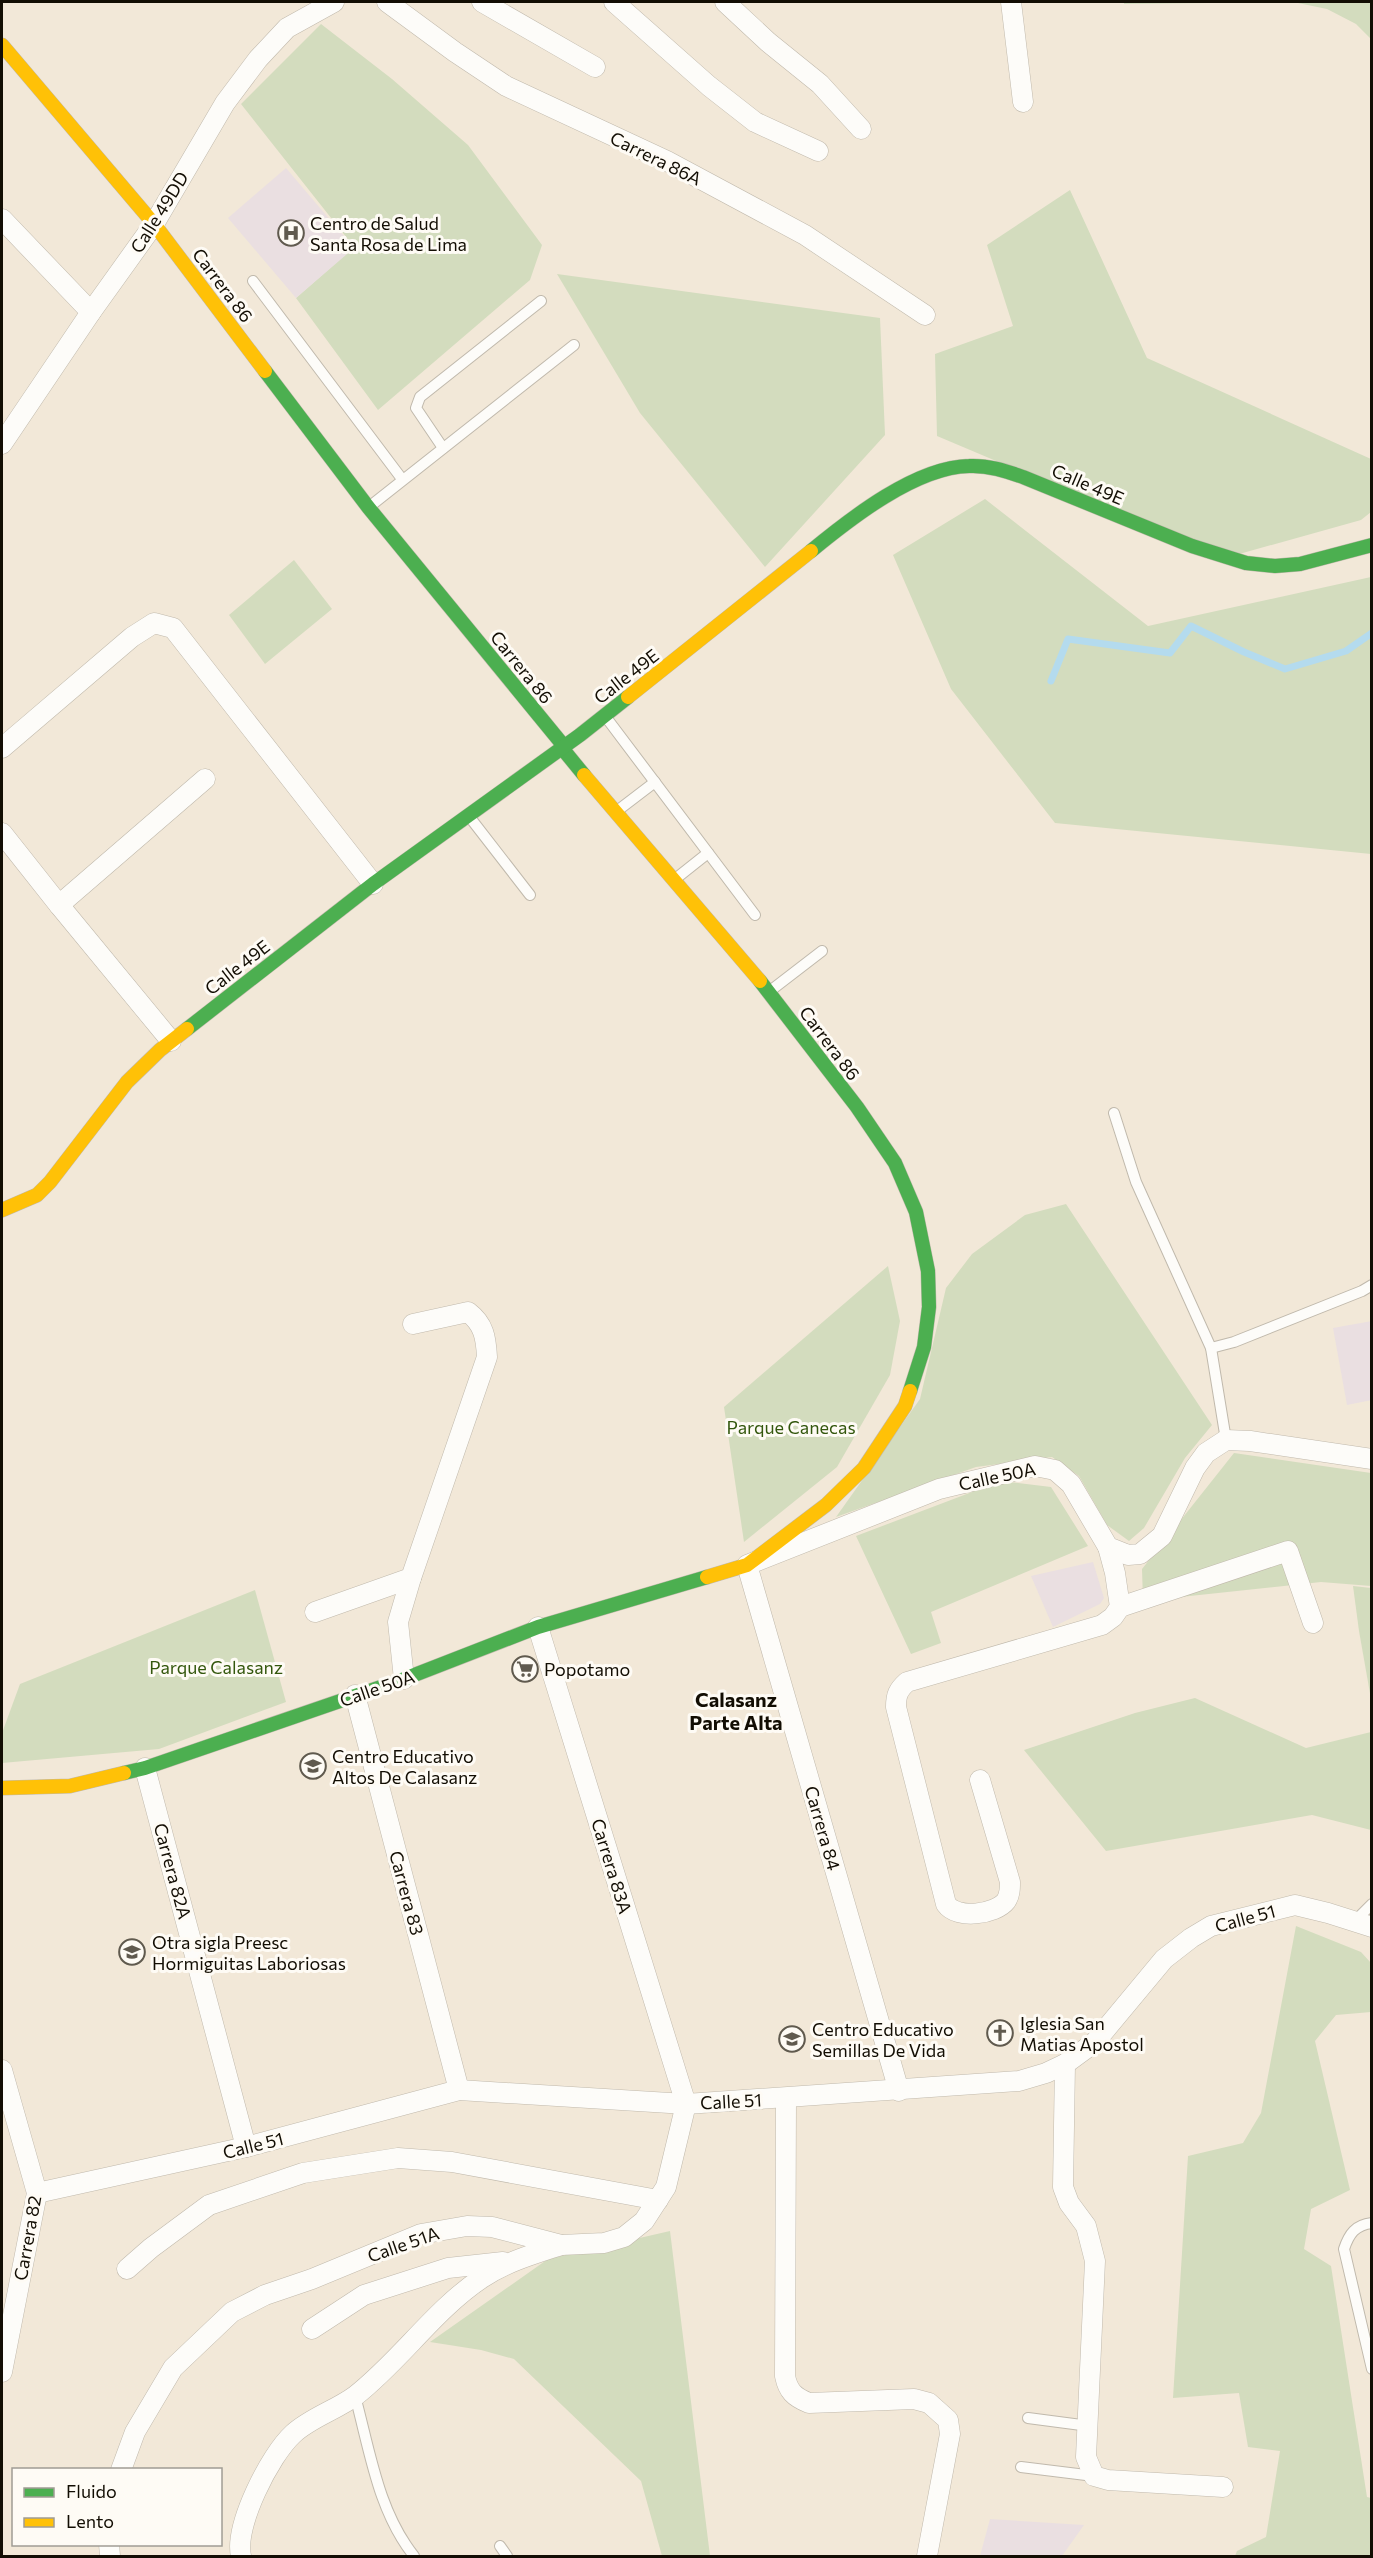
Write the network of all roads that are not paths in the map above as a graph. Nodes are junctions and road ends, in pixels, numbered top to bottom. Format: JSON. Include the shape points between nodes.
{"nodes":[{"id":1,"x":334,"y":2,"type":"edge"},
{"id":2,"x":387,"y":2,"type":"edge"},
{"id":3,"x":482,"y":2,"type":"edge"},
{"id":4,"x":614,"y":2,"type":"edge"},
{"id":5,"x":725,"y":2,"type":"edge"},
{"id":6,"x":1011,"y":2,"type":"edge"},
{"id":7,"x":2,"y":45,"type":"edge"},
{"id":8,"x":595,"y":67,"type":"dead end"},
{"id":9,"x":1023,"y":102,"type":"dead end"},
{"id":10,"x":861,"y":129,"type":"dead end"},
{"id":11,"x":819,"y":151,"type":"dead end"},
{"id":12,"x":2,"y":219,"type":"edge"},
{"id":13,"x":154,"y":224,"type":"junction"},
{"id":14,"x":253,"y":281,"type":"dead end"},
{"id":15,"x":541,"y":301,"type":"dead end"},
{"id":16,"x":91,"y":312,"type":"junction"},
{"id":17,"x":925,"y":315,"type":"dead end"},
{"id":18,"x":574,"y":345,"type":"dead end"},
{"id":19,"x":2,"y":444,"type":"edge"},
{"id":20,"x":443,"y":448,"type":"junction"},
{"id":21,"x":402,"y":479,"type":"junction"},
{"id":22,"x":368,"y":507,"type":"junction"},
{"id":23,"x":1371,"y":545,"type":"edge"},
{"id":24,"x":605,"y":716,"type":"junction"},
{"id":25,"x":563,"y":746,"type":"junction"},
{"id":26,"x":2,"y":748,"type":"edge"},
{"id":27,"x":206,"y":780,"type":"dead end"},
{"id":28,"x":655,"y":782,"type":"junction"},
{"id":29,"x":616,"y":812,"type":"junction"},
{"id":30,"x":468,"y":815,"type":"junction"},
{"id":31,"x":2,"y":833,"type":"edge"},
{"id":32,"x":708,"y":853,"type":"junction"},
{"id":33,"x":674,"y":880,"type":"junction"},
{"id":34,"x":373,"y":884,"type":"junction"},
{"id":35,"x":530,"y":895,"type":"dead end"},
{"id":36,"x":59,"y":905,"type":"junction"},
{"id":37,"x":755,"y":915,"type":"dead end"},
{"id":38,"x":822,"y":951,"type":"dead end"},
{"id":39,"x":769,"y":992,"type":"junction"},
{"id":40,"x":171,"y":1041,"type":"junction"},
{"id":41,"x":1114,"y":1113,"type":"dead end"},
{"id":42,"x":2,"y":1210,"type":"edge"},
{"id":43,"x":1371,"y":1285,"type":"edge"},
{"id":44,"x":413,"y":1324,"type":"dead end"},
{"id":45,"x":924,"y":1347,"type":"joint"},
{"id":46,"x":1211,"y":1348,"type":"junction"},
{"id":47,"x":1226,"y":1440,"type":"junction"},
{"id":48,"x":1371,"y":1459,"type":"edge"},
{"id":49,"x":1108,"y":1547,"type":"junction"},
{"id":50,"x":747,"y":1565,"type":"junction"},
{"id":51,"x":411,"y":1578,"type":"junction"},
{"id":52,"x":1120,"y":1607,"type":"junction"},
{"id":53,"x":315,"y":1612,"type":"dead end"},
{"id":54,"x":1313,"y":1623,"type":"dead end"},
{"id":55,"x":538,"y":1628,"type":"junction"},
{"id":56,"x":404,"y":1679,"type":"junction"},
{"id":57,"x":356,"y":1695,"type":"junction"},
{"id":58,"x":145,"y":1768,"type":"junction"},
{"id":59,"x":980,"y":1780,"type":"dead end"},
{"id":60,"x":2,"y":1788,"type":"edge"},
{"id":61,"x":1371,"y":1904,"type":"edge"},
{"id":62,"x":1363,"y":1924,"type":"edge"},
{"id":63,"x":1065,"y":2064,"type":"junction"},
{"id":64,"x":2,"y":2070,"type":"edge"},
{"id":65,"x":459,"y":2090,"type":"junction"},
{"id":66,"x":899,"y":2091,"type":"junction"},
{"id":67,"x":5,"y":2097,"type":"edge"},
{"id":68,"x":786,"y":2098,"type":"junction"},
{"id":69,"x":686,"y":2104,"type":"junction"},
{"id":70,"x":246,"y":2147,"type":"junction"},
{"id":71,"x":37,"y":2193,"type":"junction"},
{"id":72,"x":658,"y":2200,"type":"junction"},
{"id":73,"x":1371,"y":2223,"type":"edge"},
{"id":74,"x":561,"y":2245,"type":"junction"},
{"id":75,"x":514,"y":2260,"type":"junction"},
{"id":76,"x":127,"y":2269,"type":"dead end"},
{"id":77,"x":312,"y":2329,"type":"dead end"},
{"id":78,"x":1371,"y":2369,"type":"edge"},
{"id":79,"x":2,"y":2372,"type":"edge"},
{"id":80,"x":354,"y":2396,"type":"junction"},
{"id":81,"x":1028,"y":2418,"type":"dead end"},
{"id":82,"x":1089,"y":2426,"type":"junction"},
{"id":83,"x":1021,"y":2467,"type":"dead end"},
{"id":84,"x":121,"y":2468,"type":"edge"},
{"id":85,"x":1094,"y":2476,"type":"junction"},
{"id":86,"x":1223,"y":2487,"type":"dead end"},
{"id":87,"x":500,"y":2546,"type":"dead end"},
{"id":88,"x":242,"y":2556,"type":"edge"},
{"id":89,"x":414,"y":2556,"type":"edge"},
{"id":90,"x":507,"y":2556,"type":"edge"},
{"id":91,"x":927,"y":2556,"type":"edge"}],
"edges":[{"from":1,"to":13,"type":"street","name":"Calle 49DD","via":[[286,28],[258,59],[225,103]]},
{"from":2,"to":17,"type":"street","name":"Carrera 86A","via":[[506,86],[667,161],[805,236]]},
{"from":3,"to":8,"type":"street"},
{"from":4,"to":11,"type":"street","via":[[755,122]]},
{"from":5,"to":10,"type":"street","via":[[820,84]]},
{"from":6,"to":9,"type":"street"},
{"from":7,"to":13,"type":"street","name":"Carrera 86"},
{"from":12,"to":16,"type":"street"},
{"from":13,"to":16,"type":"street","name":"Calle 49DD"},
{"from":13,"to":22,"type":"street","name":"Carrera 86"},
{"from":14,"to":21,"type":"lane"},
{"from":15,"to":20,"type":"lane","via":[[420,397],[416,408]]},
{"from":16,"to":19,"type":"street","name":"Calle 49DD"},
{"from":18,"to":20,"type":"lane"},
{"from":20,"to":21,"type":"lane"},
{"from":21,"to":22,"type":"lane"},
{"from":22,"to":25,"type":"street","name":"Carrera 86"},
{"from":23,"to":24,"type":"street","name":"Calle 49E","via":[[1326,561],[1274,566],[1242,562],[1209,553],[1045,485],[999,470],[957,467],[891,495],[843,526]]},
{"from":24,"to":25,"type":"street","name":"Calle 49E"},
{"from":24,"to":28,"type":"lane"},
{"from":25,"to":29,"type":"street","name":"Carrera 86"},
{"from":25,"to":30,"type":"street","name":"Calle 49E"},
{"from":26,"to":34,"type":"street","via":[[132,637],[154,623],[172,628]]},
{"from":27,"to":36,"type":"street"},
{"from":28,"to":29,"type":"lane"},
{"from":28,"to":32,"type":"lane"},
{"from":29,"to":33,"type":"street","name":"Carrera 86"},
{"from":30,"to":34,"type":"street","name":"Calle 49E"},
{"from":30,"to":35,"type":"lane"},
{"from":31,"to":36,"type":"street"},
{"from":32,"to":33,"type":"lane"},
{"from":32,"to":37,"type":"lane"},
{"from":33,"to":39,"type":"street","name":"Carrera 86"},
{"from":34,"to":40,"type":"street","name":"Calle 49E"},
{"from":36,"to":40,"type":"street"},
{"from":38,"to":39,"type":"lane"},
{"from":39,"to":45,"type":"street","name":"Carrera 86","via":[[895,1163],[916,1212],[927,1260],[929,1307]]},
{"from":40,"to":42,"type":"street","name":"Calle 49E","via":[[127,1082],[43,1189],[25,1202]]},
{"from":41,"to":46,"type":"lane","via":[[1136,1182]]},
{"from":43,"to":46,"type":"lane"},
{"from":44,"to":51,"type":"street","via":[[468,1312],[478,1319],[486,1336],[487,1357]]},
{"from":45,"to":50,"type":"street","name":"Calle 50A","via":[[905,1406],[864,1468],[826,1505]]},
{"from":46,"to":47,"type":"lane"},
{"from":47,"to":48,"type":"street"},
{"from":47,"to":49,"type":"street","via":[[1200,1460],[1162,1536],[1152,1546],[1140,1554],[1128,1555]]},
{"from":49,"to":50,"type":"street","name":"Calle 50A","via":[[1071,1484],[1055,1470],[1035,1466],[939,1489]]},
{"from":49,"to":52,"type":"street","name":"Calle 50A"},
{"from":50,"to":55,"type":"street","name":"Calle 50A"},
{"from":50,"to":66,"type":"street","name":"Carrera 84"},
{"from":51,"to":53,"type":"street"},
{"from":51,"to":56,"type":"street","via":[[398,1622]]},
{"from":52,"to":54,"type":"street","via":[[1288,1551]]},
{"from":52,"to":59,"type":"street","via":[[1102,1625],[907,1682],[900,1689],[896,1707],[946,1904],[963,1915],[1001,1905],[1010,1891]]},
{"from":55,"to":56,"type":"street","name":"Calle 50A"},
{"from":55,"to":69,"type":"street","name":"Carrera 83A"},
{"from":56,"to":57,"type":"street","name":"Calle 50A"},
{"from":57,"to":58,"type":"street","name":"Calle 50A"},
{"from":57,"to":65,"type":"street","name":"Carrera 83"},
{"from":58,"to":60,"type":"street","name":"Calle 50A","via":[[70,1786]]},
{"from":58,"to":70,"type":"street","name":"Carrera 82A"},
{"from":61,"to":62,"type":"lane"},
{"from":62,"to":63,"type":"street","name":"Calle 51","via":[[1295,1905],[1211,1926],[1164,1959],[1095,2042]]},
{"from":63,"to":66,"type":"street","name":"Calle 51","via":[[1019,2081]]},
{"from":63,"to":82,"type":"street","via":[[1063,2187],[1086,2226],[1095,2261]]},
{"from":64,"to":67,"type":"street","name":"Carrera 82"},
{"from":65,"to":69,"type":"street","name":"Calle 51"},
{"from":65,"to":70,"type":"street","name":"Calle 51"},
{"from":66,"to":68,"type":"street","name":"Calle 51"},
{"from":67,"to":71,"type":"street","name":"Carrera 82"},
{"from":68,"to":69,"type":"street","name":"Calle 51"},
{"from":68,"to":91,"type":"street","via":[[788,2389],[808,2403],[914,2399],[930,2403],[948,2420],[950,2434]]},
{"from":69,"to":72,"type":"street","name":"Calle 51A","via":[[666,2187]]},
{"from":70,"to":71,"type":"street","name":"Calle 51"},
{"from":71,"to":79,"type":"street","name":"Carrera 82"},
{"from":72,"to":74,"type":"street","name":"Calle 51A","via":[[645,2221],[624,2237],[604,2243]]},
{"from":72,"to":76,"type":"street","via":[[452,2162],[398,2158],[303,2173],[209,2205]]},
{"from":73,"to":78,"type":"lane","via":[[1349,2233],[1344,2249]]},
{"from":74,"to":75,"type":"street"},
{"from":74,"to":84,"type":"street","name":"Calle 51A","via":[[492,2227],[445,2229],[421,2234],[265,2295],[232,2312],[173,2368],[135,2432]]},
{"from":75,"to":77,"type":"street","via":[[448,2268],[364,2295]]},
{"from":75,"to":80,"type":"street","via":[[456,2298]]},
{"from":80,"to":88,"type":"street","via":[[294,2433],[265,2470],[243,2529]]},
{"from":80,"to":89,"type":"lane","via":[[386,2510]]},
{"from":81,"to":82,"type":"lane"},
{"from":82,"to":85,"type":"street","via":[[1086,2457]]},
{"from":83,"to":85,"type":"lane"},
{"from":85,"to":86,"type":"street","via":[[1107,2481]]},
{"from":87,"to":90,"type":"lane"}]}
